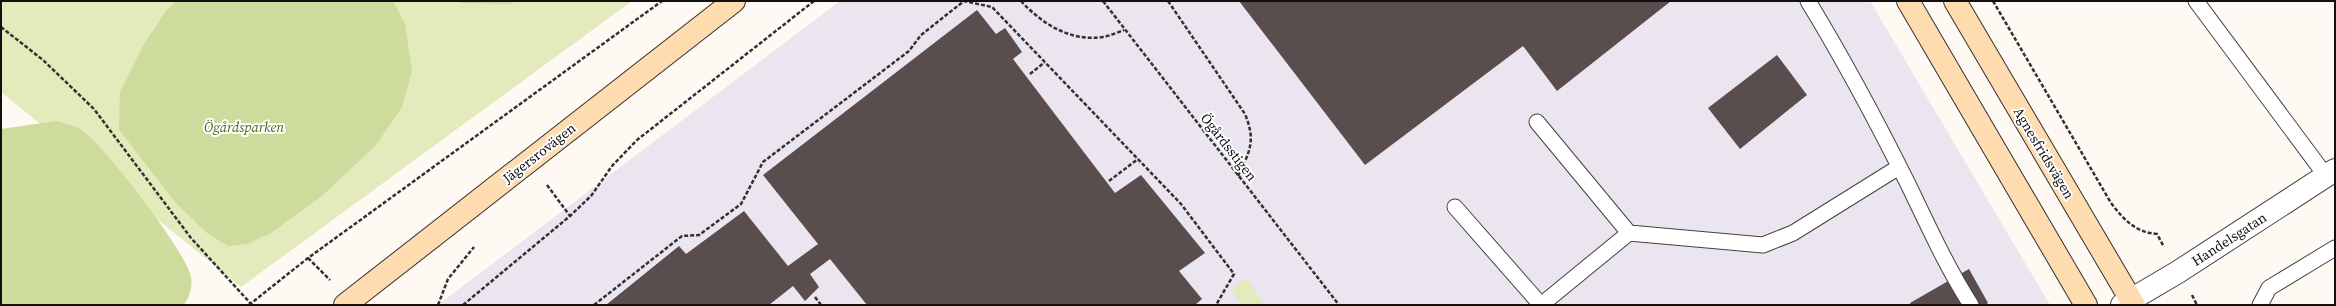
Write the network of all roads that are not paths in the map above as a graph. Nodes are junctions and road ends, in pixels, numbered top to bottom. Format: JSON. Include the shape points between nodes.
{"nodes":[{"id":1,"x":734,"y":1,"type":"edge"},
{"id":2,"x":1808,"y":1,"type":"edge"},
{"id":3,"x":1908,"y":1,"type":"edge"},
{"id":4,"x":1955,"y":1,"type":"edge"},
{"id":5,"x":2196,"y":1,"type":"edge"},
{"id":6,"x":1537,"y":122,"type":"dead end"},
{"id":7,"x":1900,"y":167,"type":"junction"},
{"id":8,"x":2331,"y":173,"type":"edge"},
{"id":9,"x":1455,"y":207,"type":"dead end"},
{"id":10,"x":1629,"y":233,"type":"junction"},
{"id":11,"x":2335,"y":248,"type":"edge"},
{"id":12,"x":350,"y":303,"type":"edge"},
{"id":13,"x":2129,"y":303,"type":"edge"},
{"id":14,"x":1971,"y":305,"type":"edge"},
{"id":15,"x":2086,"y":305,"type":"edge"},
{"id":16,"x":2260,"y":305,"type":"edge"}],
"edges":[{"from":1,"to":12,"type":"main road","name":"Jägersrovägen"},
{"from":2,"to":7,"type":"lane","via":[[1849,68]]},
{"from":3,"to":15,"type":"main road"},
{"from":4,"to":13,"type":"main road","name":"Agnesfridsvägen"},
{"from":5,"to":8,"type":"lane"},
{"from":6,"to":10,"type":"lane"},
{"from":7,"to":10,"type":"lane","via":[[1793,233],[1763,245]]},
{"from":7,"to":14,"type":"lane","via":[[1949,270]]},
{"from":8,"to":13,"type":"street","name":"Handelsgatan"},
{"from":9,"to":10,"type":"lane","via":[[1541,305]]},
{"from":11,"to":16,"type":"lane","via":[[2269,288]]}]}
